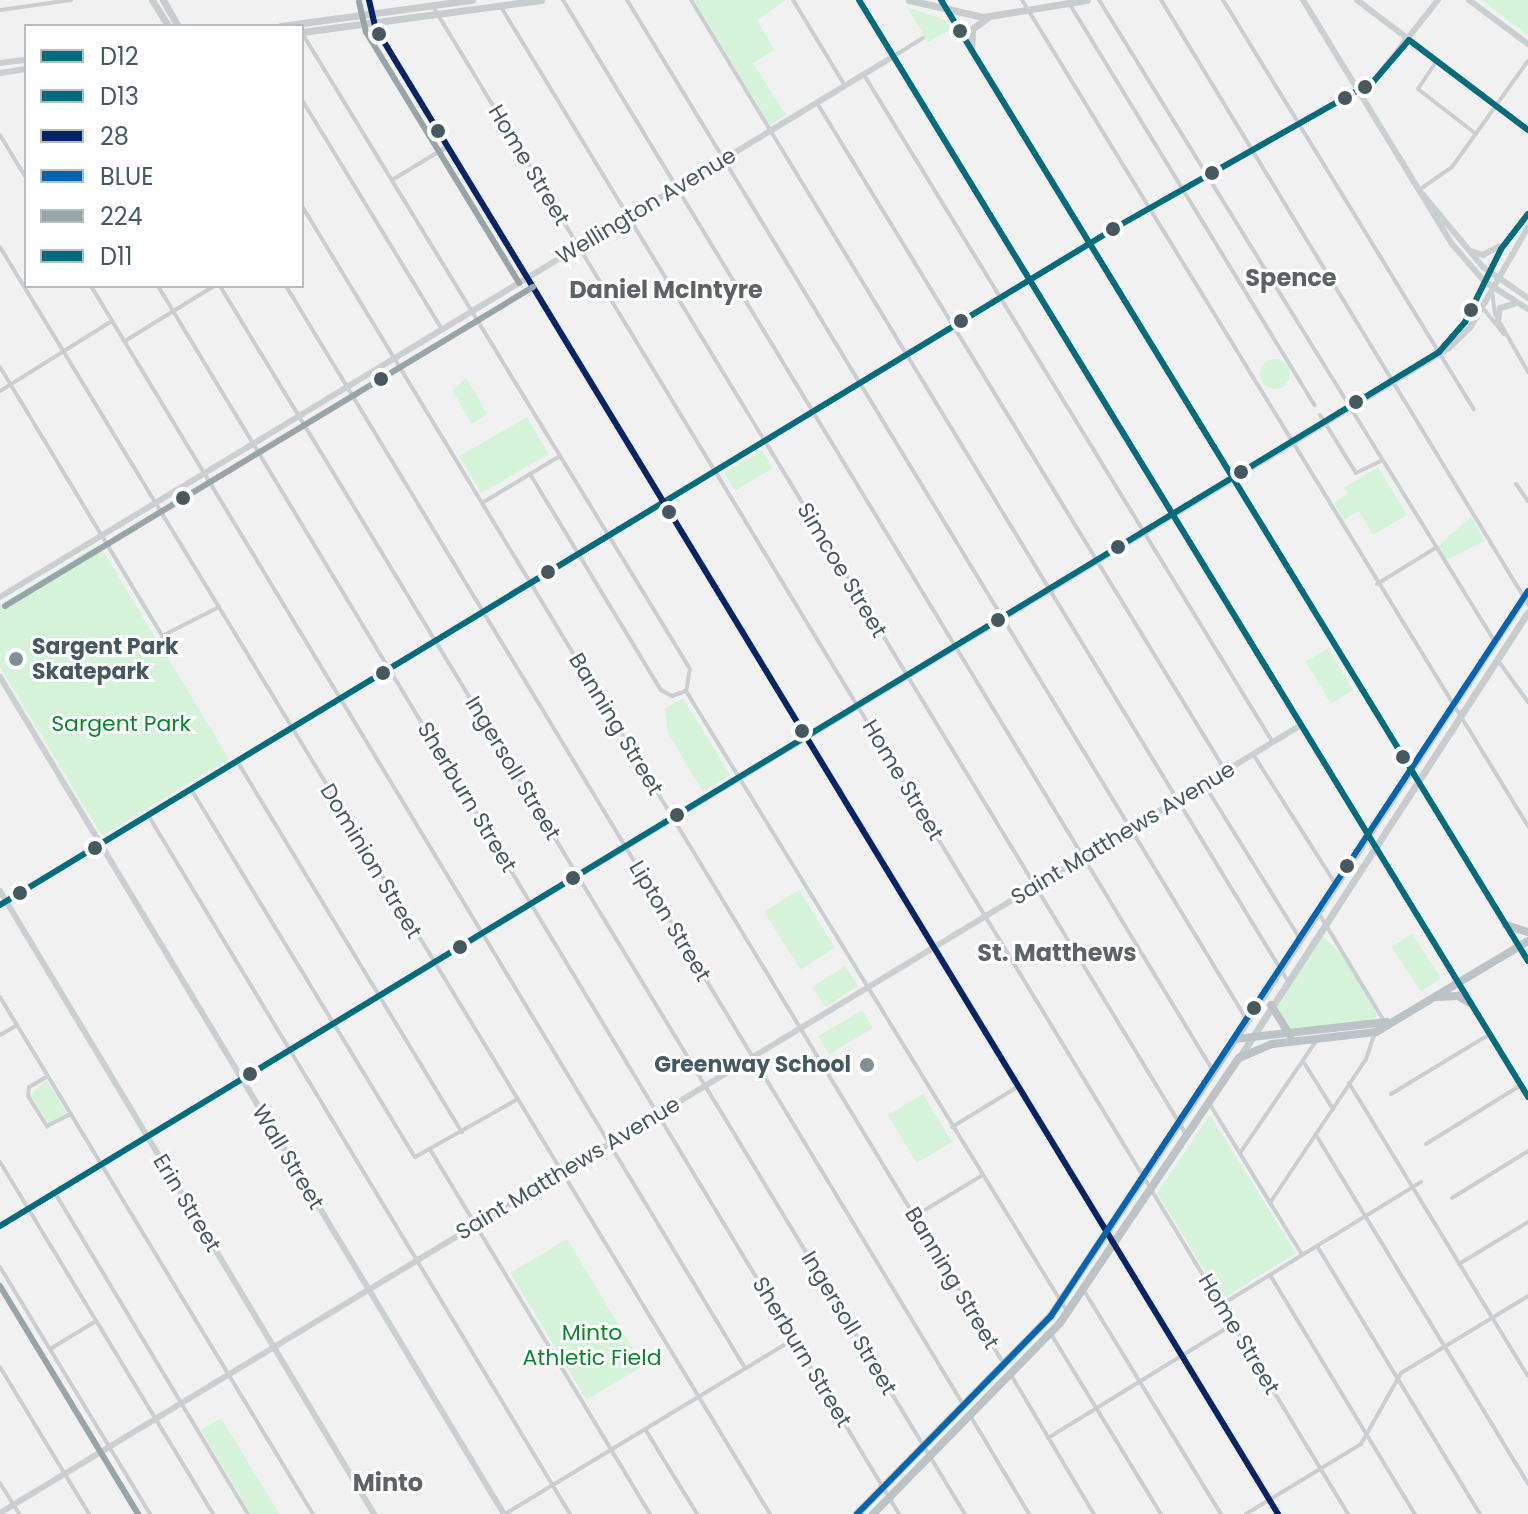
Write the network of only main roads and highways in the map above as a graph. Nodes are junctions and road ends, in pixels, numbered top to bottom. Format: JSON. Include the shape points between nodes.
{"nodes":[{"id":1,"x":152,"y":0,"type":"edge"},
{"id":2,"x":163,"y":0,"type":"edge"},
{"id":3,"x":369,"y":0,"type":"edge"},
{"id":4,"x":472,"y":0,"type":"edge"},
{"id":5,"x":538,"y":0,"type":"edge"},
{"id":6,"x":859,"y":0,"type":"edge"},
{"id":7,"x":909,"y":0,"type":"edge"},
{"id":8,"x":941,"y":0,"type":"edge"},
{"id":9,"x":1087,"y":0,"type":"edge"},
{"id":10,"x":1303,"y":0,"type":"edge"},
{"id":11,"x":1357,"y":0,"type":"edge"},
{"id":12,"x":1438,"y":0,"type":"edge"},
{"id":13,"x":1469,"y":0,"type":"edge"},
{"id":14,"x":950,"y":14,"type":"junction"},
{"id":15,"x":988,"y":17,"type":"junction"},
{"id":16,"x":372,"y":19,"type":"junction"},
{"id":17,"x":164,"y":24,"type":"edge"},
{"id":18,"x":177,"y":24,"type":"edge"},
{"id":19,"x":304,"y":28,"type":"edge"},
{"id":20,"x":1409,"y":40,"type":"junction"},
{"id":21,"x":1528,"y":44,"type":"edge"},
{"id":22,"x":971,"y":50,"type":"junction"},
{"id":23,"x":894,"y":56,"type":"junction"},
{"id":24,"x":24,"y":60,"type":"edge"},
{"id":25,"x":0,"y":63,"type":"edge"},
{"id":26,"x":24,"y":69,"type":"edge"},
{"id":27,"x":0,"y":73,"type":"edge"},
{"id":28,"x":1358,"y":90,"type":"junction"},
{"id":29,"x":1528,"y":130,"type":"edge"},
{"id":30,"x":1419,"y":190,"type":"junction"},
{"id":31,"x":1527,"y":216,"type":"edge"},
{"id":32,"x":1528,"y":227,"type":"edge"},
{"id":33,"x":1509,"y":238,"type":"junction"},
{"id":34,"x":1090,"y":243,"type":"junction"},
{"id":35,"x":1467,"y":250,"type":"junction"},
{"id":36,"x":1492,"y":275,"type":"junction"},
{"id":37,"x":528,"y":278,"type":"junction"},
{"id":38,"x":1029,"y":280,"type":"junction"},
{"id":39,"x":1487,"y":284,"type":"junction"},
{"id":40,"x":1528,"y":297,"type":"edge"},
{"id":41,"x":1520,"y":305,"type":"junction"},
{"id":42,"x":1528,"y":309,"type":"edge"},
{"id":43,"x":1498,"y":321,"type":"road end"},
{"id":44,"x":1439,"y":352,"type":"junction"},
{"id":45,"x":1232,"y":478,"type":"junction"},
{"id":46,"x":664,"y":502,"type":"junction"},
{"id":47,"x":1172,"y":514,"type":"junction"},
{"id":48,"x":0,"y":597,"type":"edge"},
{"id":49,"x":1527,"y":597,"type":"edge"},
{"id":50,"x":1528,"y":612,"type":"edge"},
{"id":51,"x":0,"y":677,"type":"edge"},
{"id":52,"x":1301,"y":725,"type":"junction"},
{"id":53,"x":806,"y":737,"type":"junction"},
{"id":54,"x":1411,"y":770,"type":"junction"},
{"id":55,"x":1418,"y":781,"type":"junction"},
{"id":56,"x":1369,"y":836,"type":"junction"},
{"id":57,"x":100,"y":845,"type":"junction"},
{"id":58,"x":1375,"y":847,"type":"junction"},
{"id":59,"x":0,"y":891,"type":"edge"},
{"id":60,"x":3,"y":903,"type":"edge"},
{"id":61,"x":1506,"y":925,"type":"junction"},
{"id":62,"x":1528,"y":932,"type":"edge"},
{"id":63,"x":1528,"y":941,"type":"edge"},
{"id":64,"x":1519,"y":946,"type":"junction"},
{"id":65,"x":934,"y":948,"type":"junction"},
{"id":66,"x":1528,"y":961,"type":"edge"},
{"id":67,"x":1458,"y":983,"type":"junction"},
{"id":68,"x":1432,"y":998,"type":"junction"},
{"id":69,"x":1470,"y":1003,"type":"junction"},
{"id":70,"x":1271,"y":1005,"type":"junction"},
{"id":71,"x":1396,"y":1020,"type":"junction"},
{"id":72,"x":1290,"y":1035,"type":"junction"},
{"id":73,"x":1251,"y":1038,"type":"junction"},
{"id":74,"x":1235,"y":1039,"type":"junction"},
{"id":75,"x":1239,"y":1058,"type":"junction"},
{"id":76,"x":242,"y":1080,"type":"junction"},
{"id":77,"x":1528,"y":1097,"type":"edge"},
{"id":78,"x":147,"y":1137,"type":"junction"},
{"id":79,"x":0,"y":1226,"type":"edge"},
{"id":80,"x":1107,"y":1232,"type":"junction"},
{"id":81,"x":1114,"y":1243,"type":"junction"},
{"id":82,"x":368,"y":1289,"type":"junction"},
{"id":83,"x":274,"y":1347,"type":"junction"},
{"id":84,"x":0,"y":1513,"type":"edge"},
{"id":85,"x":374,"y":1514,"type":"edge"},
{"id":86,"x":504,"y":1514,"type":"edge"},
{"id":87,"x":857,"y":1514,"type":"edge"},
{"id":88,"x":873,"y":1514,"type":"edge"}],
"edges":[{"from":1,"to":17,"type":"main road"},
{"from":2,"to":18,"type":"main road"},
{"from":3,"to":16,"type":"main road"},
{"from":4,"to":16,"type":"main road"},
{"from":5,"to":16,"type":"main road"},
{"from":6,"to":23,"type":"main road"},
{"from":7,"to":14,"type":"main road"},
{"from":8,"to":14,"type":"main road"},
{"from":9,"to":15,"type":"main road"},
{"from":10,"to":28,"type":"main road"},
{"from":11,"to":20,"type":"main road"},
{"from":12,"to":20,"type":"main road"},
{"from":13,"to":21,"type":"main road"},
{"from":14,"to":15,"type":"main road"},
{"from":14,"to":22,"type":"main road"},
{"from":15,"to":22,"type":"main road","via":[[972,29]]},
{"from":16,"to":19,"type":"main road"},
{"from":16,"to":37,"type":"main road"},
{"from":20,"to":28,"type":"main road","via":[[1381,76]]},
{"from":20,"to":29,"type":"main road"},
{"from":22,"to":34,"type":"main road"},
{"from":23,"to":37,"type":"main road","name":"Wellington Avenue"},
{"from":23,"to":38,"type":"main road"},
{"from":24,"to":25,"type":"main road"},
{"from":26,"to":27,"type":"main road"},
{"from":28,"to":30,"type":"main road"},
{"from":28,"to":34,"type":"main road","via":[[1250,147]]},
{"from":30,"to":35,"type":"main road"},
{"from":30,"to":39,"type":"main road","via":[[1443,231]]},
{"from":31,"to":33,"type":"main road"},
{"from":32,"to":36,"type":"main road"},
{"from":33,"to":35,"type":"main road","via":[[1489,254]]},
{"from":33,"to":36,"type":"main road"},
{"from":34,"to":38,"type":"main road"},
{"from":34,"to":45,"type":"main road"},
{"from":35,"to":36,"type":"main road"},
{"from":36,"to":39,"type":"main road"},
{"from":36,"to":40,"type":"main road"},
{"from":37,"to":46,"type":"main road"},
{"from":37,"to":48,"type":"main road","name":"Wellington Avenue"},
{"from":38,"to":46,"type":"main road"},
{"from":38,"to":47,"type":"main road"},
{"from":39,"to":41,"type":"main road"},
{"from":39,"to":44,"type":"main road"},
{"from":39,"to":44,"type":"main road","via":[[1463,337]]},
{"from":41,"to":42,"type":"main road"},
{"from":41,"to":43,"type":"main road","via":[[1502,306]]},
{"from":44,"to":45,"type":"main road"},
{"from":45,"to":47,"type":"main road"},
{"from":45,"to":54,"type":"main road"},
{"from":46,"to":53,"type":"main road"},
{"from":46,"to":57,"type":"main road"},
{"from":47,"to":52,"type":"main road"},
{"from":47,"to":53,"type":"main road"},
{"from":49,"to":54,"type":"main road"},
{"from":50,"to":55,"type":"main road"},
{"from":51,"to":57,"type":"main road","name":"Wall Street"},
{"from":52,"to":56,"type":"main road"},
{"from":52,"to":65,"type":"main road","name":"Saint Matthews Avenue"},
{"from":53,"to":65,"type":"main road"},
{"from":53,"to":76,"type":"main road"},
{"from":54,"to":55,"type":"main road"},
{"from":54,"to":56,"type":"main road"},
{"from":55,"to":58,"type":"main road"},
{"from":55,"to":61,"type":"main road"},
{"from":56,"to":58,"type":"main road"},
{"from":56,"to":74,"type":"main road"},
{"from":57,"to":60,"type":"main road"},
{"from":57,"to":76,"type":"main road","name":"Wall Street"},
{"from":58,"to":67,"type":"main road"},
{"from":58,"to":70,"type":"main road"},
{"from":59,"to":60,"type":"main road","name":"Erin Street"},
{"from":60,"to":78,"type":"main road","name":"Erin Street"},
{"from":61,"to":62,"type":"highway"},
{"from":61,"to":64,"type":"main road"},
{"from":63,"to":64,"type":"highway"},
{"from":64,"to":66,"type":"main road"},
{"from":64,"to":67,"type":"highway"},
{"from":65,"to":80,"type":"main road"},
{"from":65,"to":82,"type":"main road","name":"Saint Matthews Avenue"},
{"from":67,"to":68,"type":"highway"},
{"from":67,"to":69,"type":"main road"},
{"from":68,"to":69,"type":"highway","via":[[1458,996]]},
{"from":68,"to":71,"type":"highway"},
{"from":69,"to":77,"type":"main road"},
{"from":70,"to":72,"type":"highway"},
{"from":70,"to":73,"type":"main road"},
{"from":71,"to":72,"type":"highway"},
{"from":71,"to":75,"type":"highway","via":[[1376,1032],[1266,1045]]},
{"from":72,"to":73,"type":"highway"},
{"from":73,"to":74,"type":"highway"},
{"from":73,"to":75,"type":"main road"},
{"from":74,"to":80,"type":"highway"},
{"from":75,"to":81,"type":"highway"},
{"from":76,"to":78,"type":"main road"},
{"from":76,"to":82,"type":"main road","name":"Wall Street"},
{"from":78,"to":79,"type":"main road"},
{"from":78,"to":83,"type":"main road","name":"Erin Street"},
{"from":80,"to":81,"type":"main road"},
{"from":80,"to":87,"type":"highway","via":[[1060,1304]]},
{"from":81,"to":88,"type":"highway","via":[[1051,1334]]},
{"from":82,"to":83,"type":"main road","name":"Saint Matthews Avenue"},
{"from":82,"to":86,"type":"main road","name":"Wall Street"},
{"from":83,"to":84,"type":"main road","name":"Saint Matthews Avenue"},
{"from":83,"to":85,"type":"main road","name":"Erin Street"}]}
